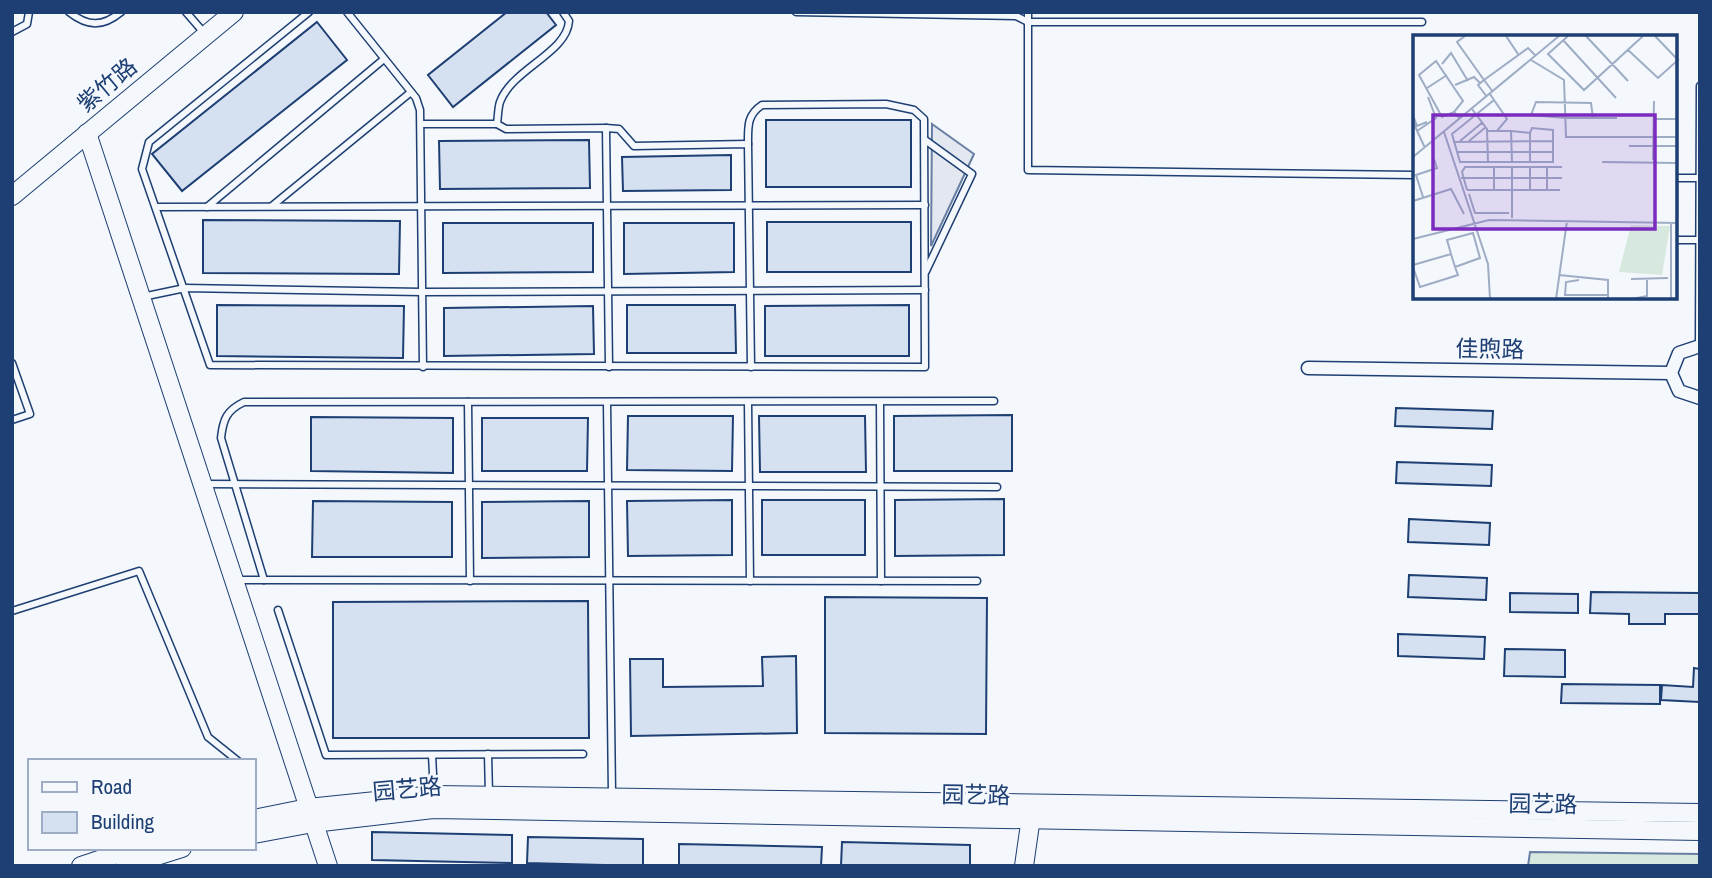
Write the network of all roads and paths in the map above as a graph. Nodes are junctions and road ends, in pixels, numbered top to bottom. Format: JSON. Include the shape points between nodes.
{"nodes":[{"id":1,"x":29,"y":12,"type":"edge"},
{"id":2,"x":69,"y":12,"type":"edge"},
{"id":3,"x":121,"y":12,"type":"edge"},
{"id":4,"x":186,"y":12,"type":"edge"},
{"id":5,"x":234,"y":12,"type":"edge"},
{"id":6,"x":309,"y":12,"type":"edge"},
{"id":7,"x":347,"y":12,"type":"edge"},
{"id":8,"x":562,"y":12,"type":"edge"},
{"id":9,"x":796,"y":12,"type":"edge"},
{"id":10,"x":1028,"y":12,"type":"edge"},
{"id":11,"x":1237,"y":12,"type":"edge"},
{"id":12,"x":1028,"y":22,"type":"junction"},
{"id":13,"x":1237,"y":22,"type":"junction"},
{"id":14,"x":1422,"y":22,"type":"dead end"},
{"id":15,"x":12,"y":32,"type":"edge"},
{"id":16,"x":206,"y":36,"type":"junction"},
{"id":17,"x":384,"y":59,"type":"junction"},
{"id":18,"x":1700,"y":86,"type":"edge"},
{"id":19,"x":411,"y":92,"type":"junction"},
{"id":20,"x":421,"y":124,"type":"junction"},
{"id":21,"x":497,"y":124,"type":"junction"},
{"id":22,"x":606,"y":128,"type":"junction"},
{"id":23,"x":88,"y":133,"type":"junction"},
{"id":24,"x":925,"y":140,"type":"junction"},
{"id":25,"x":748,"y":144,"type":"junction"},
{"id":26,"x":1413,"y":175,"type":"edge"},
{"id":27,"x":1677,"y":178,"type":"edge"},
{"id":28,"x":1699,"y":178,"type":"edge"},
{"id":29,"x":12,"y":196,"type":"edge"},
{"id":30,"x":925,"y":205,"type":"junction"},
{"id":31,"x":750,"y":206,"type":"junction"},
{"id":32,"x":156,"y":207,"type":"junction"},
{"id":33,"x":206,"y":207,"type":"junction"},
{"id":34,"x":271,"y":207,"type":"junction"},
{"id":35,"x":607,"y":207,"type":"junction"},
{"id":36,"x":422,"y":208,"type":"junction"},
{"id":37,"x":1677,"y":240,"type":"edge"},
{"id":38,"x":1699,"y":240,"type":"edge"},
{"id":39,"x":925,"y":273,"type":"junction"},
{"id":40,"x":185,"y":288,"type":"junction"},
{"id":41,"x":750,"y":290,"type":"junction"},
{"id":42,"x":925,"y":290,"type":"junction"},
{"id":43,"x":608,"y":291,"type":"junction"},
{"id":44,"x":422,"y":292,"type":"junction"},
{"id":45,"x":141,"y":297,"type":"junction"},
{"id":46,"x":1699,"y":345,"type":"edge"},
{"id":47,"x":12,"y":363,"type":"edge"},
{"id":48,"x":423,"y":367,"type":"junction"},
{"id":49,"x":608,"y":367,"type":"junction"},
{"id":50,"x":751,"y":367,"type":"junction"},
{"id":51,"x":1308,"y":368,"type":"dead end"},
{"id":52,"x":1671,"y":373,"type":"junction"},
{"id":53,"x":1700,"y":398,"type":"edge"},
{"id":54,"x":994,"y":401,"type":"dead end"},
{"id":55,"x":468,"y":402,"type":"junction"},
{"id":56,"x":748,"y":402,"type":"junction"},
{"id":57,"x":880,"y":402,"type":"junction"},
{"id":58,"x":607,"y":404,"type":"junction"},
{"id":59,"x":12,"y":420,"type":"edge"},
{"id":60,"x":202,"y":484,"type":"junction"},
{"id":61,"x":235,"y":484,"type":"junction"},
{"id":62,"x":469,"y":486,"type":"junction"},
{"id":63,"x":607,"y":487,"type":"junction"},
{"id":64,"x":749,"y":487,"type":"junction"},
{"id":65,"x":881,"y":487,"type":"junction"},
{"id":66,"x":998,"y":487,"type":"dead end"},
{"id":67,"x":234,"y":580,"type":"junction"},
{"id":68,"x":264,"y":580,"type":"junction"},
{"id":69,"x":470,"y":581,"type":"junction"},
{"id":70,"x":607,"y":581,"type":"junction"},
{"id":71,"x":750,"y":581,"type":"junction"},
{"id":72,"x":881,"y":581,"type":"junction"},
{"id":73,"x":976,"y":581,"type":"dead end"},
{"id":74,"x":278,"y":610,"type":"dead end"},
{"id":75,"x":12,"y":611,"type":"edge"},
{"id":76,"x":488,"y":754,"type":"junction"},
{"id":77,"x":583,"y":754,"type":"dead end"},
{"id":78,"x":432,"y":755,"type":"junction"},
{"id":79,"x":236,"y":759,"type":"edge"},
{"id":80,"x":434,"y":794,"type":"junction"},
{"id":81,"x":489,"y":794,"type":"junction"},
{"id":82,"x":612,"y":796,"type":"junction"},
{"id":83,"x":1032,"y":812,"type":"junction"},
{"id":84,"x":1700,"y":813,"type":"edge"},
{"id":85,"x":311,"y":815,"type":"junction"},
{"id":86,"x":256,"y":819,"type":"edge"},
{"id":87,"x":1700,"y":831,"type":"edge"},
{"id":88,"x":256,"y":833,"type":"edge"},
{"id":89,"x":174,"y":850,"type":"edge"},
{"id":90,"x":142,"y":858,"type":"edge"},
{"id":91,"x":81,"y":866,"type":"edge"},
{"id":92,"x":125,"y":866,"type":"edge"},
{"id":93,"x":328,"y":866,"type":"edge"},
{"id":94,"x":1024,"y":866,"type":"edge"}],
"edges":[{"from":1,"to":15,"type":"lane","via":[[27,24]]},
{"from":2,"to":3,"type":"lane","via":[[94,23],[107,23]]},
{"from":4,"to":16,"type":"lane"},
{"from":5,"to":16,"type":"street","name":"紫竹路"},
{"from":6,"to":32,"type":"lane","via":[[149,142],[142,169]]},
{"from":7,"to":17,"type":"lane"},
{"from":8,"to":21,"type":"lane","via":[[569,21],[565,38],[511,86],[500,102]]},
{"from":9,"to":12,"type":"lane","via":[[1016,16]]},
{"from":10,"to":12,"type":"lane"},
{"from":11,"to":13,"type":"lane"},
{"from":12,"to":13,"type":"lane"},
{"from":12,"to":26,"type":"lane","via":[[1028,170]]},
{"from":13,"to":14,"type":"lane"},
{"from":16,"to":23,"type":"street","name":"紫竹路"},
{"from":17,"to":19,"type":"lane"},
{"from":17,"to":33,"type":"lane"},
{"from":18,"to":28,"type":"lane"},
{"from":19,"to":20,"type":"lane"},
{"from":19,"to":34,"type":"lane"},
{"from":20,"to":21,"type":"lane"},
{"from":20,"to":36,"type":"lane"},
{"from":21,"to":22,"type":"lane","via":[[506,129]]},
{"from":22,"to":25,"type":"lane","via":[[619,129],[634,146]]},
{"from":22,"to":35,"type":"lane"},
{"from":23,"to":29,"type":"street","name":"紫竹路"},
{"from":23,"to":45,"type":"street"},
{"from":24,"to":25,"type":"lane","via":[[924,119],[903,105],[762,105],[748,120]]},
{"from":24,"to":30,"type":"lane"},
{"from":24,"to":39,"type":"lane","via":[[972,174]]},
{"from":25,"to":31,"type":"lane"},
{"from":27,"to":28,"type":"lane"},
{"from":28,"to":38,"type":"lane"},
{"from":30,"to":31,"type":"lane"},
{"from":30,"to":39,"type":"lane"},
{"from":31,"to":35,"type":"lane"},
{"from":31,"to":41,"type":"lane"},
{"from":32,"to":33,"type":"lane"},
{"from":32,"to":40,"type":"lane"},
{"from":33,"to":34,"type":"lane"},
{"from":34,"to":36,"type":"lane"},
{"from":35,"to":36,"type":"lane"},
{"from":35,"to":43,"type":"lane"},
{"from":36,"to":44,"type":"lane"},
{"from":37,"to":38,"type":"lane"},
{"from":38,"to":46,"type":"lane"},
{"from":39,"to":42,"type":"lane"},
{"from":40,"to":44,"type":"lane"},
{"from":40,"to":45,"type":"lane"},
{"from":40,"to":48,"type":"lane","via":[[210,365]]},
{"from":41,"to":42,"type":"lane"},
{"from":41,"to":43,"type":"lane"},
{"from":41,"to":50,"type":"lane"},
{"from":42,"to":50,"type":"lane","via":[[925,367]]},
{"from":43,"to":44,"type":"lane"},
{"from":43,"to":49,"type":"lane"},
{"from":44,"to":48,"type":"lane"},
{"from":45,"to":60,"type":"street"},
{"from":46,"to":52,"type":"street","via":[[1679,353]]},
{"from":47,"to":59,"type":"lane","via":[[30,414]]},
{"from":48,"to":49,"type":"lane"},
{"from":49,"to":50,"type":"lane"},
{"from":51,"to":52,"type":"street","name":"佳煦路"},
{"from":52,"to":53,"type":"street","via":[[1679,391]]},
{"from":54,"to":57,"type":"lane"},
{"from":55,"to":58,"type":"lane"},
{"from":55,"to":61,"type":"lane","via":[[244,402],[230,409],[220,438]]},
{"from":55,"to":62,"type":"lane"},
{"from":56,"to":57,"type":"lane"},
{"from":56,"to":58,"type":"lane"},
{"from":56,"to":64,"type":"lane"},
{"from":57,"to":65,"type":"lane"},
{"from":58,"to":63,"type":"lane"},
{"from":60,"to":61,"type":"lane"},
{"from":60,"to":67,"type":"street"},
{"from":61,"to":62,"type":"lane"},
{"from":61,"to":68,"type":"lane"},
{"from":62,"to":63,"type":"lane"},
{"from":62,"to":69,"type":"lane"},
{"from":63,"to":64,"type":"lane"},
{"from":63,"to":70,"type":"lane"},
{"from":64,"to":65,"type":"lane"},
{"from":64,"to":71,"type":"lane"},
{"from":65,"to":66,"type":"lane"},
{"from":65,"to":72,"type":"lane"},
{"from":67,"to":68,"type":"lane"},
{"from":67,"to":85,"type":"street"},
{"from":68,"to":69,"type":"lane"},
{"from":69,"to":70,"type":"lane"},
{"from":70,"to":71,"type":"lane"},
{"from":70,"to":82,"type":"lane"},
{"from":71,"to":72,"type":"lane"},
{"from":72,"to":73,"type":"lane"},
{"from":74,"to":78,"type":"lane","via":[[326,755]]},
{"from":75,"to":79,"type":"lane","via":[[139,571],[208,737]]},
{"from":76,"to":77,"type":"lane"},
{"from":76,"to":78,"type":"lane"},
{"from":76,"to":81,"type":"lane"},
{"from":78,"to":80,"type":"lane"},
{"from":80,"to":81,"type":"street","name":"园艺路"},
{"from":80,"to":85,"type":"street","name":"园艺路"},
{"from":81,"to":82,"type":"street","name":"园艺路"},
{"from":82,"to":83,"type":"street","name":"园艺路"},
{"from":83,"to":84,"type":"street","name":"园艺路"},
{"from":83,"to":85,"type":"street","name":"园艺路","via":[[433,809]]},
{"from":83,"to":87,"type":"street","name":"园艺路"},
{"from":83,"to":94,"type":"street"},
{"from":85,"to":86,"type":"street","name":"园艺路"},
{"from":85,"to":88,"type":"street","name":"园艺路"},
{"from":85,"to":93,"type":"street"},
{"from":89,"to":90,"type":"street"},
{"from":90,"to":91,"type":"street"},
{"from":90,"to":92,"type":"street"}]}
